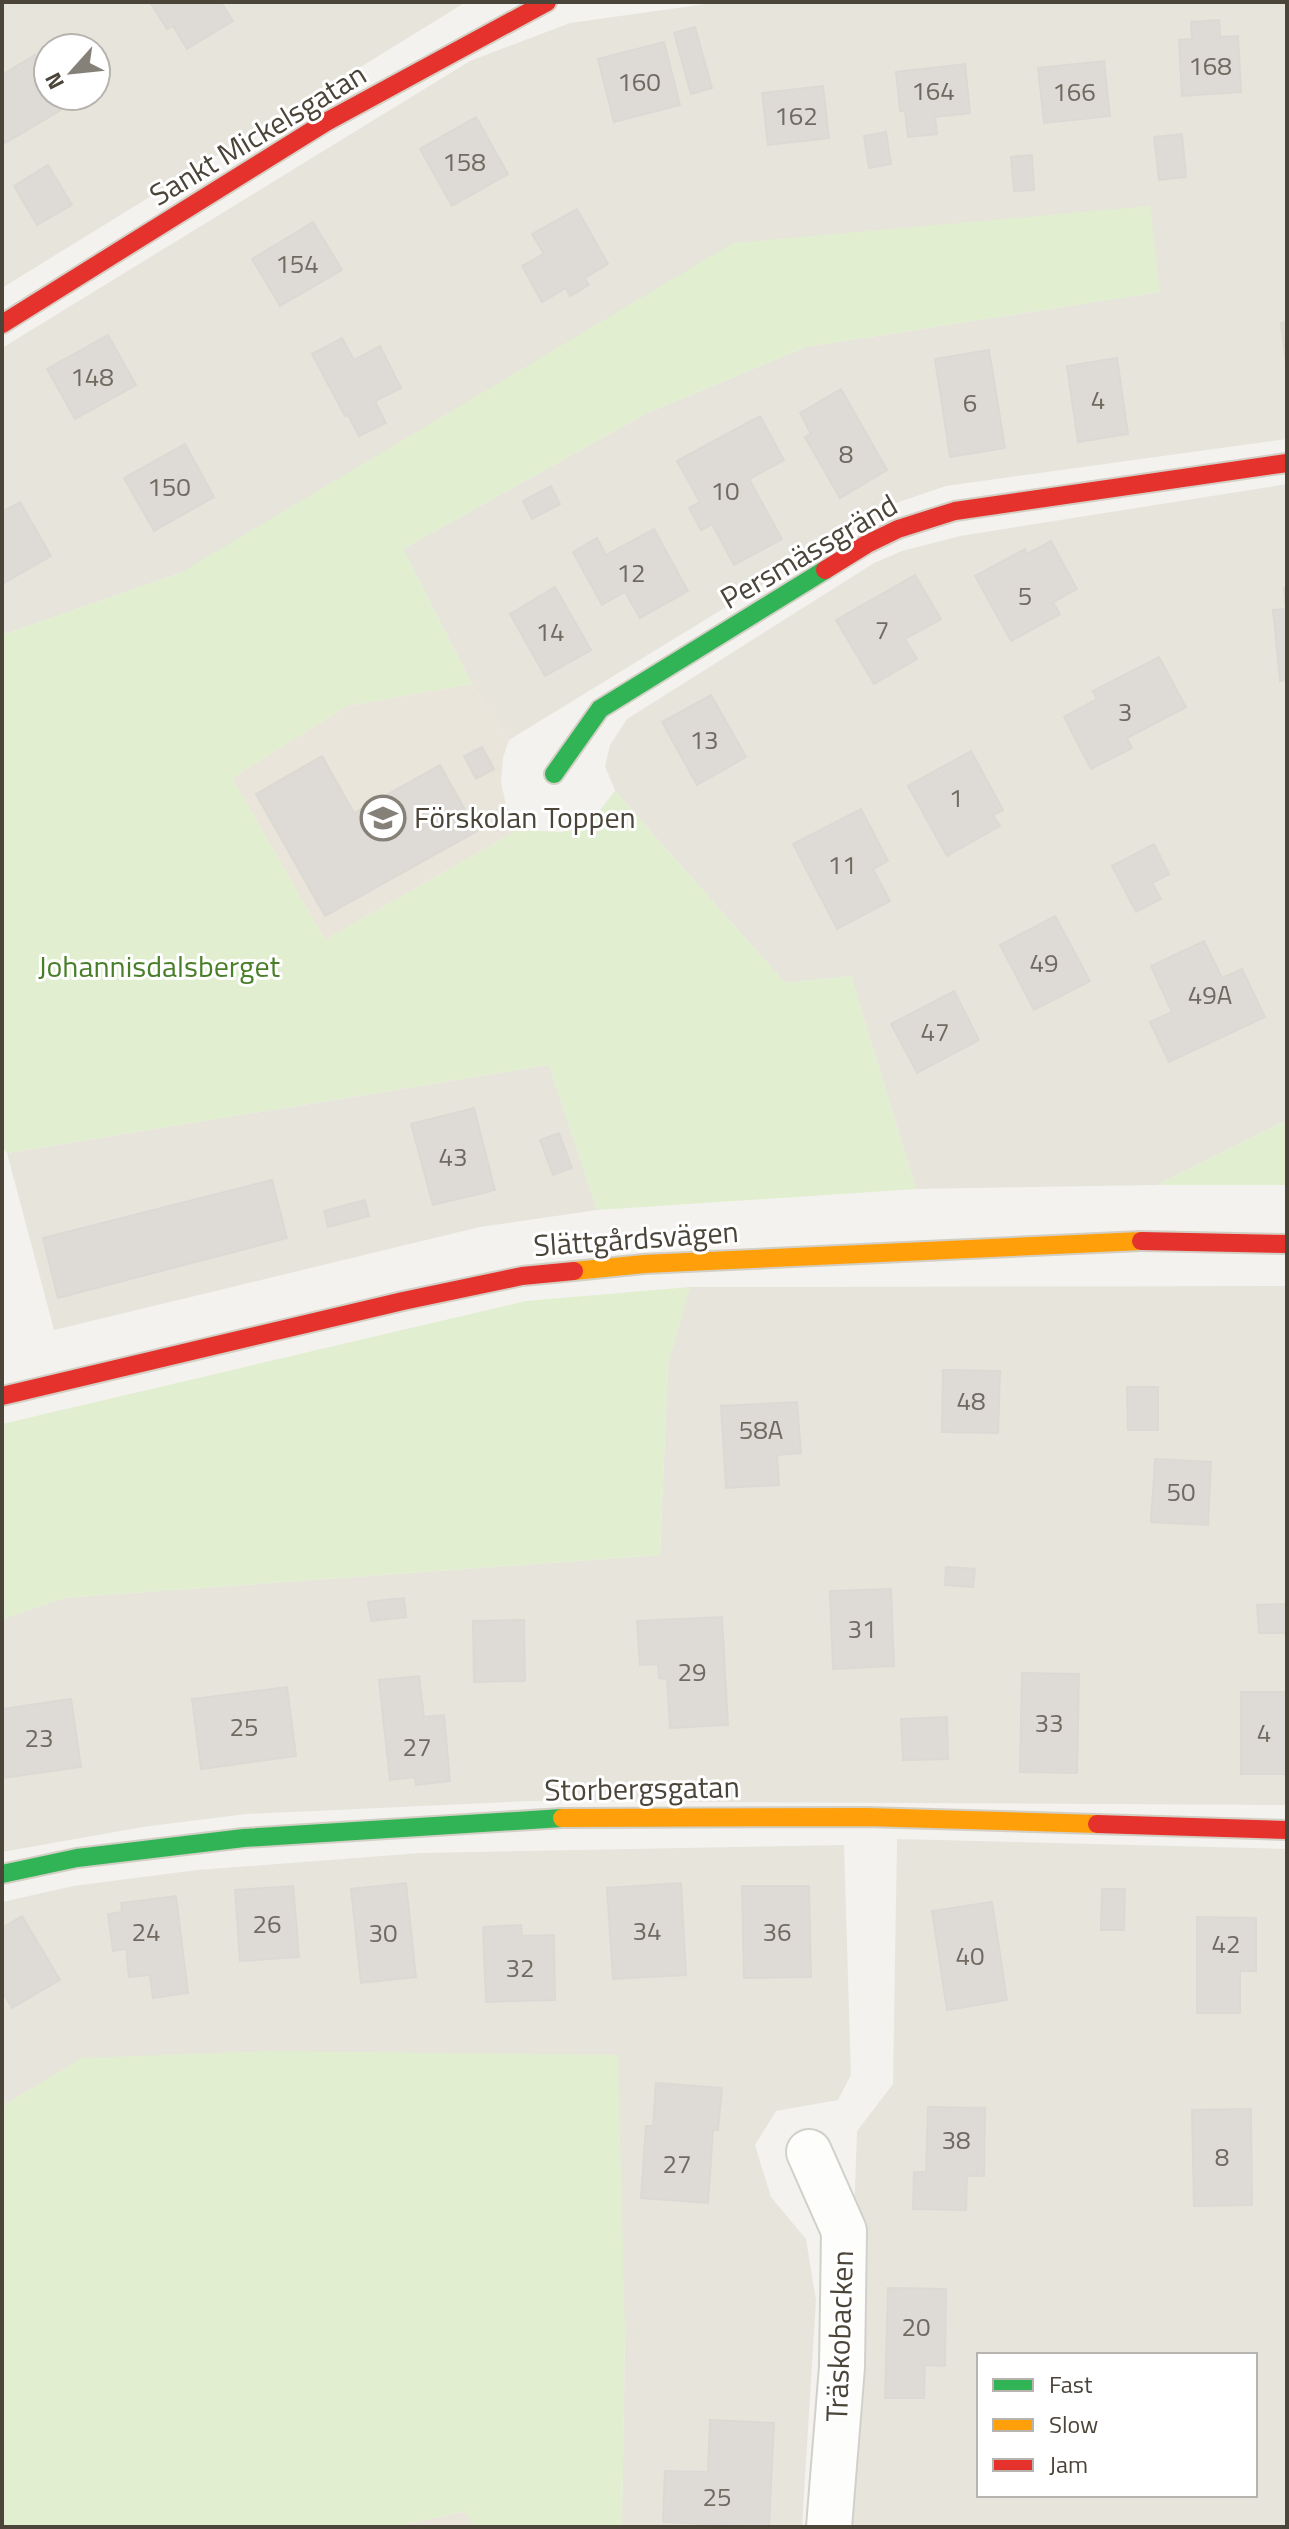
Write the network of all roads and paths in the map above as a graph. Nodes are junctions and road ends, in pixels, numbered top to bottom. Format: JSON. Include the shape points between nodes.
{"nodes":[{"id":1,"x":547,"y":2,"type":"edge"},
{"id":2,"x":2,"y":324,"type":"edge"},
{"id":3,"x":1287,"y":463,"type":"edge"},
{"id":4,"x":554,"y":774,"type":"dead end"},
{"id":5,"x":1287,"y":1244,"type":"edge"},
{"id":6,"x":2,"y":1396,"type":"edge"},
{"id":7,"x":1287,"y":1830,"type":"edge"},
{"id":8,"x":2,"y":1874,"type":"edge"},
{"id":9,"x":809,"y":2152,"type":"dead end"},
{"id":10,"x":829,"y":2527,"type":"edge"}],
"edges":[{"from":1,"to":2,"type":"street","name":"Sankt Mickelsgatan","via":[[326,122]]},
{"from":3,"to":4,"type":"street","name":"Persmässgränd","via":[[955,511],[898,529],[600,709]]},
{"from":5,"to":6,"type":"street","name":"Slättgårdsvägen","via":[[1102,1241],[660,1263],[522,1276]]},
{"from":7,"to":8,"type":"street","name":"Storbergsgatan","via":[[866,1817],[536,1818],[244,1838],[77,1858]]},
{"from":9,"to":10,"type":"street","name":"Träskobacken","via":[[844,2231],[842,2367]]}]}
